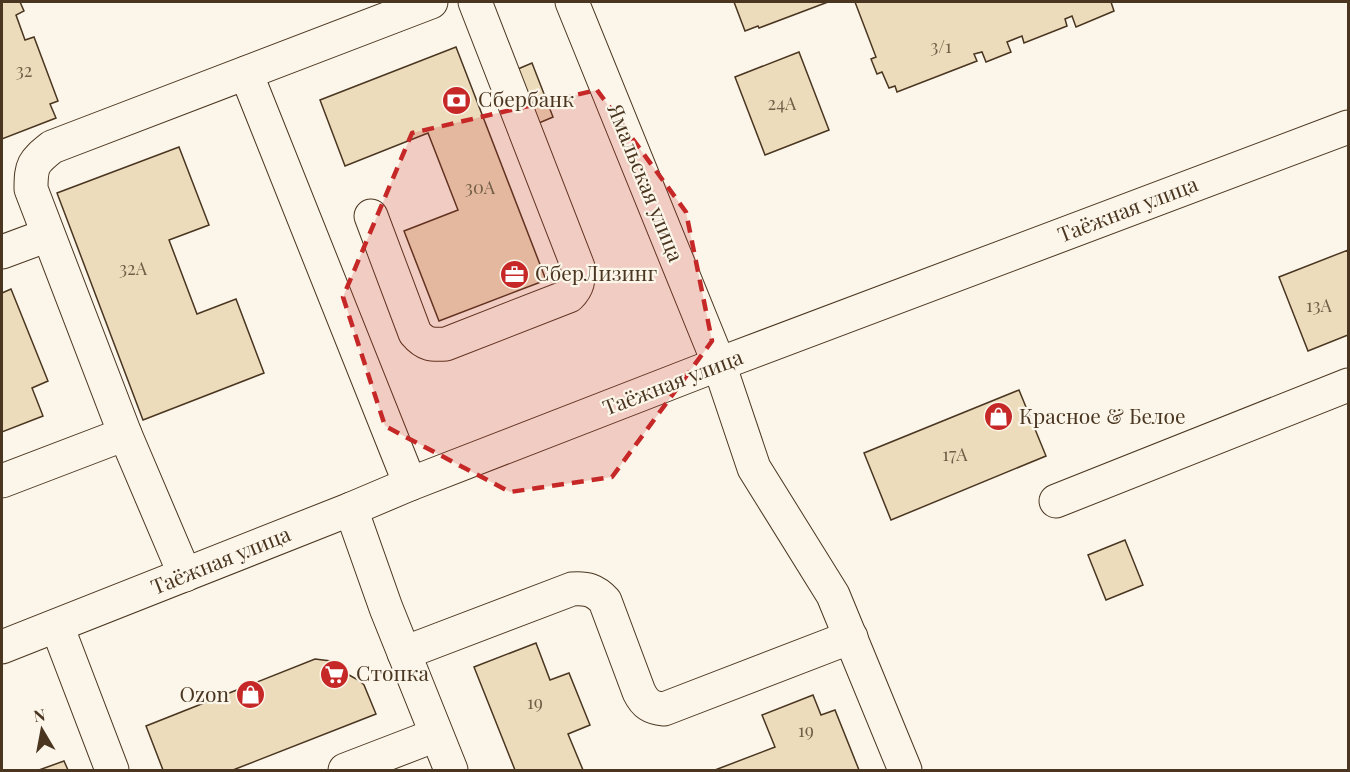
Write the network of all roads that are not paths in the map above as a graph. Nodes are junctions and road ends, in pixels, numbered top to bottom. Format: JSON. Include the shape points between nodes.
{"nodes":[{"id":1,"x":431,"y":2,"type":"edge"},
{"id":2,"x":475,"y":2,"type":"edge"},
{"id":3,"x":572,"y":2,"type":"edge"},
{"id":4,"x":246,"y":73,"type":"junction"},
{"id":5,"x":1348,"y":127,"type":"edge"},
{"id":6,"x":371,"y":216,"type":"dead end"},
{"id":7,"x":48,"y":235,"type":"junction"},
{"id":8,"x":2,"y":252,"type":"edge"},
{"id":9,"x":719,"y":364,"type":"junction"},
{"id":10,"x":1348,"y":385,"type":"edge"},
{"id":11,"x":125,"y":434,"type":"junction"},
{"id":12,"x":2,"y":482,"type":"edge"},
{"id":13,"x":410,"y":484,"type":"junction"},
{"id":14,"x":1056,"y":501,"type":"dead end"},
{"id":15,"x":351,"y":509,"type":"junction"},
{"id":16,"x":185,"y":575,"type":"junction"},
{"id":17,"x":57,"y":626,"type":"junction"},
{"id":18,"x":851,"y":638,"type":"junction"},
{"id":19,"x":2,"y":647,"type":"edge"},
{"id":20,"x":404,"y":653,"type":"junction"},
{"id":21,"x":436,"y":735,"type":"junction"},
{"id":22,"x":112,"y":771,"type":"edge"},
{"id":23,"x":345,"y":771,"type":"edge"},
{"id":24,"x":451,"y":771,"type":"edge"},
{"id":25,"x":905,"y":771,"type":"edge"}],
"edges":[{"from":1,"to":4,"type":"street"},
{"from":2,"to":6,"type":"street","via":[[578,267],[576,289],[569,296],[446,344],[423,342],[415,333]]},
{"from":3,"to":9,"type":"street","name":"Ямальская улица"},
{"from":4,"to":7,"type":"street","via":[[52,147],[36,159],[31,189]]},
{"from":4,"to":13,"type":"street"},
{"from":5,"to":9,"type":"street","name":"Таёжная улица"},
{"from":7,"to":8,"type":"street"},
{"from":7,"to":11,"type":"street"},
{"from":9,"to":13,"type":"street","name":"Таёжная улица"},
{"from":9,"to":18,"type":"street","name":"Ямальская улица","via":[[754,468],[833,596]]},
{"from":10,"to":14,"type":"street"},
{"from":11,"to":12,"type":"street"},
{"from":11,"to":16,"type":"street"},
{"from":13,"to":15,"type":"street","name":"Таёжная улица"},
{"from":15,"to":16,"type":"street","name":"Таёжная улица"},
{"from":15,"to":20,"type":"street"},
{"from":16,"to":17,"type":"street","name":"Таёжная улица"},
{"from":17,"to":19,"type":"street","name":"Таёжная улица"},
{"from":17,"to":22,"type":"street"},
{"from":18,"to":20,"type":"street","via":[[664,709],[644,702],[605,601],[596,591],[585,588],[572,589]]},
{"from":18,"to":25,"type":"street","name":"Ямальская улица"},
{"from":20,"to":21,"type":"street"},
{"from":21,"to":23,"type":"street"},
{"from":21,"to":24,"type":"street"}]}
